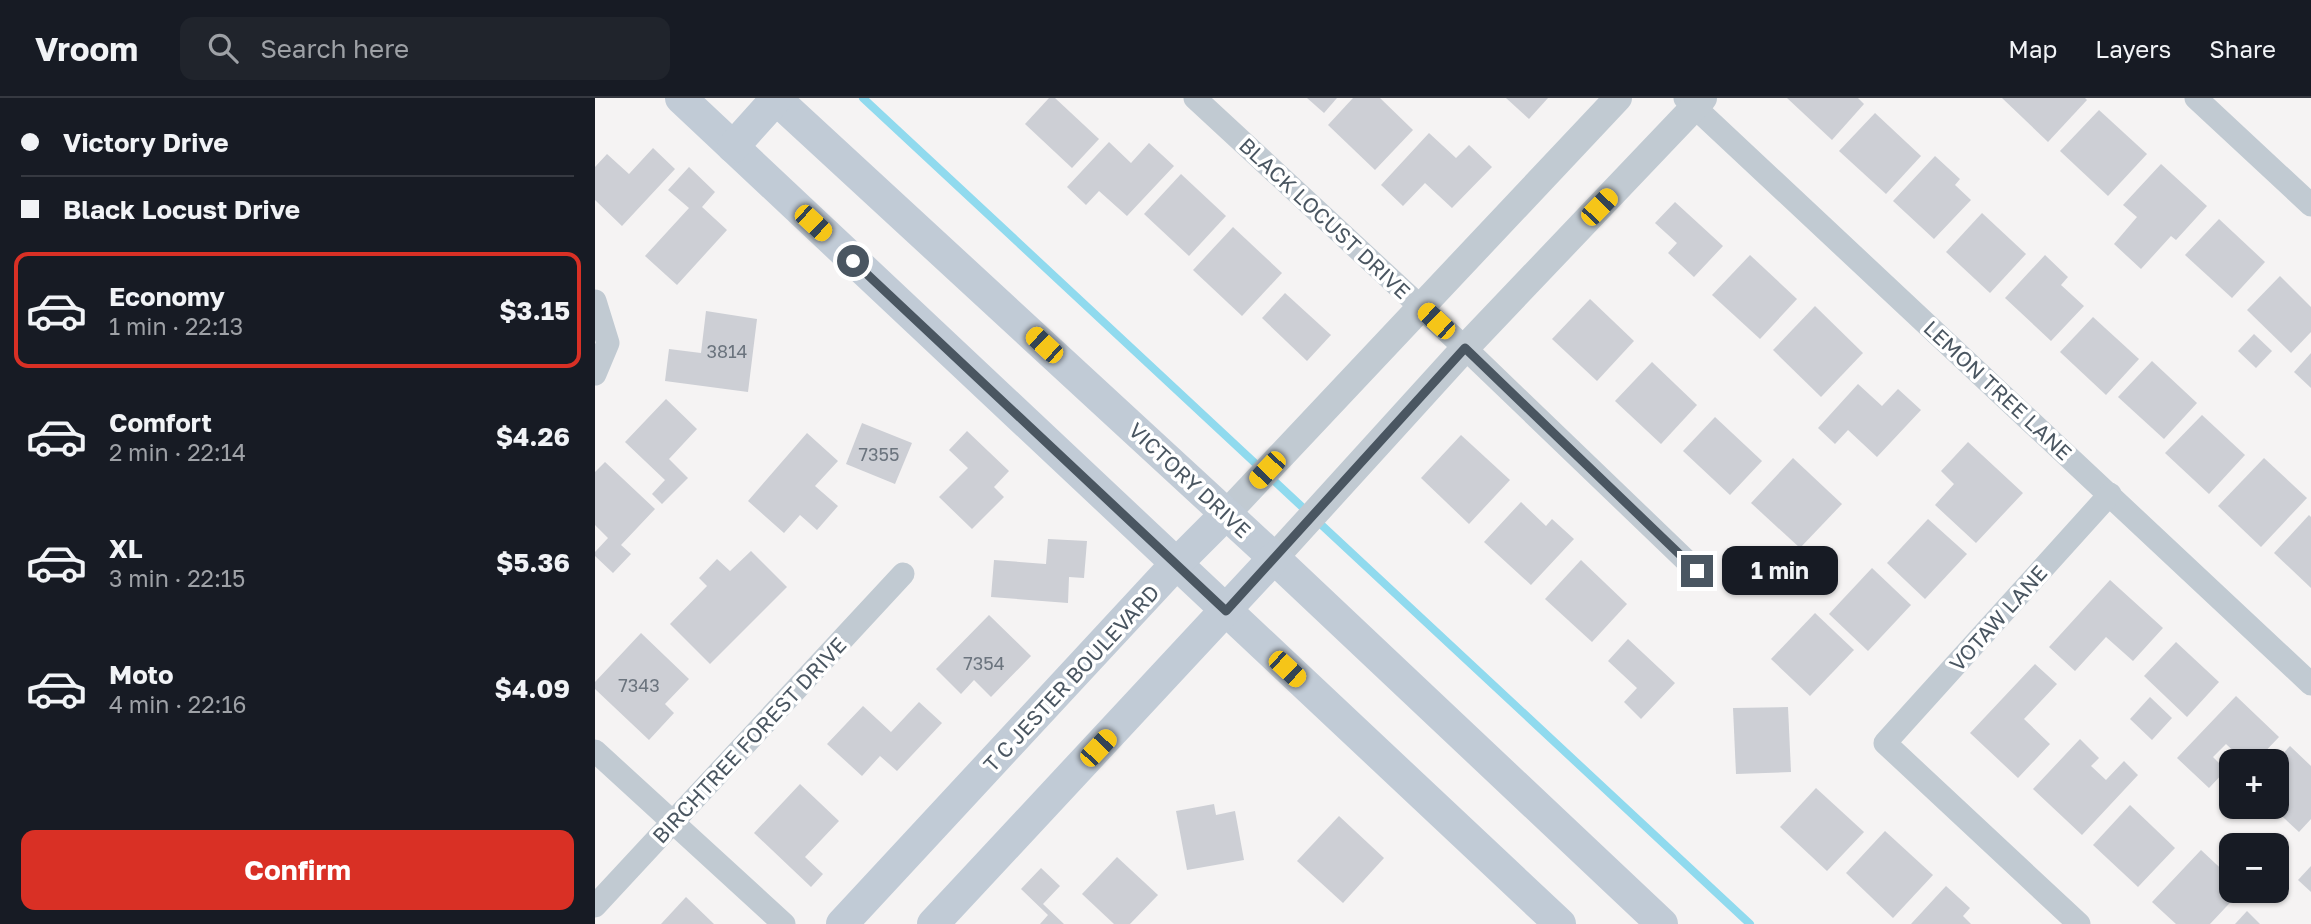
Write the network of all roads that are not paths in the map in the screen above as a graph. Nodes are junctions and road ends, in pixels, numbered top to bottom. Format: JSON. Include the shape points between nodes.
{"nodes":[{"id":1,"x":681,"y":98,"type":"edge"},
{"id":2,"x":1195,"y":98,"type":"edge"},
{"id":3,"x":1618,"y":98,"type":"edge"},
{"id":4,"x":2196,"y":98,"type":"edge"},
{"id":5,"x":776,"y":99,"type":"edge"},
{"id":6,"x":1694,"y":101,"type":"edge"},
{"id":7,"x":733,"y":147,"type":"junction"},
{"id":8,"x":2311,"y":205,"type":"edge"},
{"id":9,"x":595,"y":301,"type":"edge"},
{"id":10,"x":1421,"y":307,"type":"junction"},
{"id":11,"x":1465,"y":348,"type":"junction"},
{"id":12,"x":595,"y":374,"type":"edge"},
{"id":13,"x":2110,"y":494,"type":"junction"},
{"id":14,"x":1236,"y":503,"type":"junction"},
{"id":15,"x":1285,"y":546,"type":"junction"},
{"id":16,"x":1176,"y":564,"type":"junction"},
{"id":17,"x":1697,"y":571,"type":"dead end"},
{"id":18,"x":903,"y":574,"type":"dead end"},
{"id":19,"x":1226,"y":611,"type":"junction"},
{"id":20,"x":2311,"y":684,"type":"edge"},
{"id":21,"x":595,"y":751,"type":"edge"},
{"id":22,"x":673,"y":823,"type":"junction"},
{"id":23,"x":595,"y":906,"type":"edge"},
{"id":24,"x":784,"y":924,"type":"edge"},
{"id":25,"x":842,"y":924,"type":"edge"},
{"id":26,"x":933,"y":924,"type":"edge"},
{"id":27,"x":1560,"y":924,"type":"edge"},
{"id":28,"x":1662,"y":924,"type":"edge"},
{"id":29,"x":2079,"y":924,"type":"edge"}],
"edges":[{"from":1,"to":7,"type":"main road"},
{"from":2,"to":10,"type":"street","name":"BLACK LOCUST DRIVE"},
{"from":3,"to":10,"type":"street","name":"T C JESTER BOULEVARD"},
{"from":4,"to":8,"type":"street"},
{"from":5,"to":7,"type":"main road"},
{"from":5,"to":14,"type":"main road","name":"VICTORY DRIVE"},
{"from":6,"to":11,"type":"street"},
{"from":6,"to":13,"type":"street","name":"LEMON TREE LANE"},
{"from":7,"to":16,"type":"main road"},
{"from":9,"to":12,"type":"street","via":[[608,343]]},
{"from":10,"to":11,"type":"street","name":"BLACK LOCUST DRIVE"},
{"from":10,"to":14,"type":"street","name":"T C JESTER BOULEVARD"},
{"from":11,"to":15,"type":"street"},
{"from":11,"to":17,"type":"street","name":"BLACK LOCUST DRIVE"},
{"from":13,"to":20,"type":"street","name":"LEMON TREE LANE"},
{"from":13,"to":29,"type":"street","name":"VOTAW LANE","via":[[1885,743]]},
{"from":14,"to":15,"type":"main road","name":"VICTORY DRIVE"},
{"from":14,"to":16,"type":"main road","name":"T C JESTER BOULEVARD"},
{"from":15,"to":19,"type":"main road"},
{"from":15,"to":28,"type":"main road","name":"VICTORY DRIVE"},
{"from":16,"to":19,"type":"main road"},
{"from":16,"to":25,"type":"main road","name":"T C JESTER BOULEVARD"},
{"from":18,"to":22,"type":"street","name":"BIRCHTREE FOREST DRIVE"},
{"from":19,"to":26,"type":"main road"},
{"from":19,"to":27,"type":"main road"},
{"from":21,"to":22,"type":"street"},
{"from":22,"to":23,"type":"street","name":"BIRCHTREE FOREST DRIVE"},
{"from":22,"to":24,"type":"street"}]}
